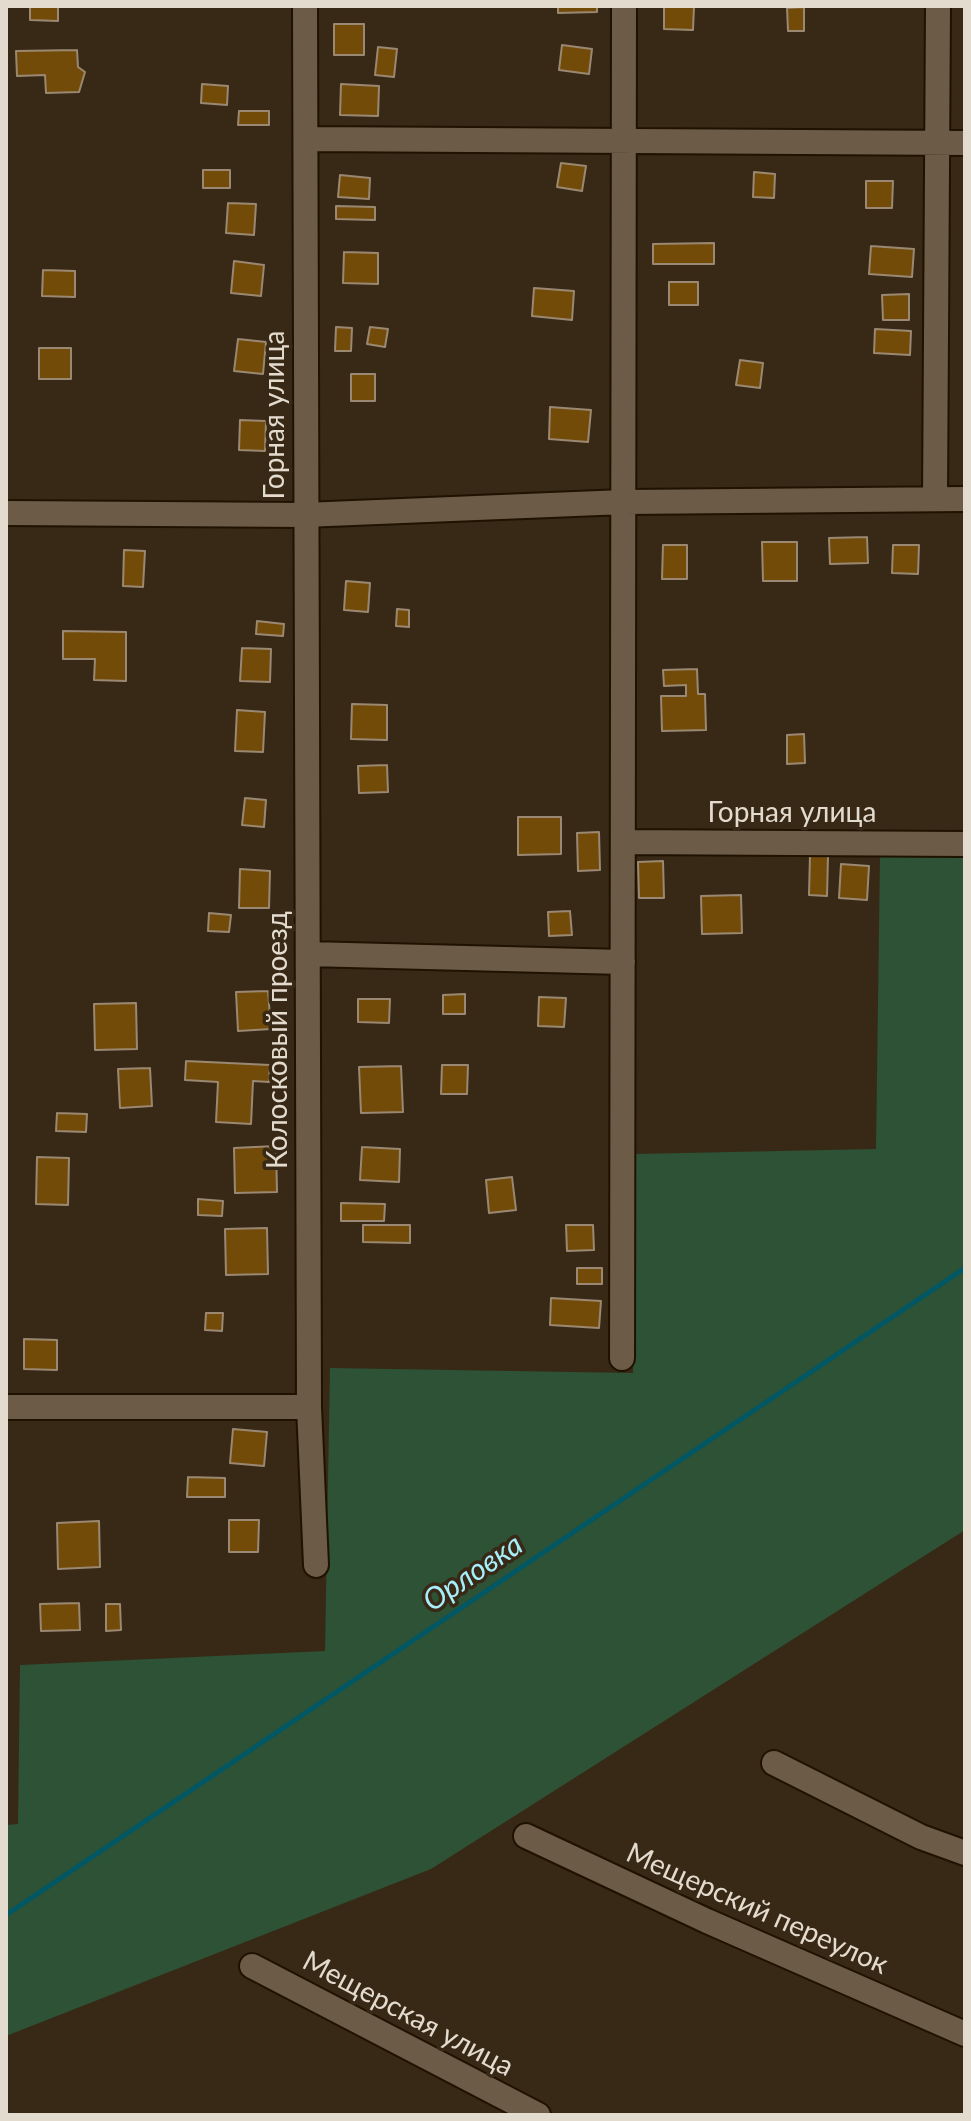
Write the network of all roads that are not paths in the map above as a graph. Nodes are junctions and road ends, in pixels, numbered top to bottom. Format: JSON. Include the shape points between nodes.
{"nodes":[{"id":1,"x":305,"y":6,"type":"edge"},
{"id":2,"x":624,"y":6,"type":"edge"},
{"id":3,"x":938,"y":6,"type":"edge"},
{"id":4,"x":307,"y":139,"type":"junction"},
{"id":5,"x":625,"y":141,"type":"junction"},
{"id":6,"x":937,"y":143,"type":"junction"},
{"id":7,"x":965,"y":143,"type":"edge"},
{"id":8,"x":935,"y":499,"type":"junction"},
{"id":9,"x":965,"y":499,"type":"edge"},
{"id":10,"x":624,"y":502,"type":"junction"},
{"id":11,"x":6,"y":513,"type":"edge"},
{"id":12,"x":304,"y":515,"type":"junction"},
{"id":13,"x":623,"y":842,"type":"junction"},
{"id":14,"x":965,"y":844,"type":"edge"},
{"id":15,"x":308,"y":954,"type":"junction"},
{"id":16,"x":623,"y":962,"type":"junction"},
{"id":17,"x":622,"y":1358,"type":"dead end"},
{"id":18,"x":6,"y":1407,"type":"edge"},
{"id":19,"x":309,"y":1407,"type":"junction"},
{"id":20,"x":316,"y":1565,"type":"dead end"},
{"id":21,"x":774,"y":1763,"type":"dead end"},
{"id":22,"x":526,"y":1836,"type":"dead end"},
{"id":23,"x":965,"y":1853,"type":"edge"},
{"id":24,"x":252,"y":1966,"type":"dead end"},
{"id":25,"x":965,"y":2034,"type":"edge"},
{"id":26,"x":538,"y":2115,"type":"edge"}],
"edges":[{"from":1,"to":4,"type":"street","name":"Горная улица"},
{"from":2,"to":5,"type":"street"},
{"from":3,"to":6,"type":"street"},
{"from":4,"to":5,"type":"street"},
{"from":4,"to":12,"type":"street","name":"Горная улица"},
{"from":5,"to":6,"type":"street"},
{"from":5,"to":10,"type":"street"},
{"from":6,"to":7,"type":"street"},
{"from":6,"to":8,"type":"street"},
{"from":8,"to":9,"type":"street","name":"Горная улица"},
{"from":8,"to":10,"type":"street","name":"Горная улица"},
{"from":10,"to":12,"type":"street","name":"Горная улица"},
{"from":10,"to":13,"type":"street"},
{"from":11,"to":12,"type":"street"},
{"from":12,"to":15,"type":"street","name":"Колосковый проезд"},
{"from":13,"to":14,"type":"street","name":"Горная улица"},
{"from":13,"to":16,"type":"street"},
{"from":15,"to":16,"type":"street"},
{"from":15,"to":19,"type":"street","name":"Колосковый проезд"},
{"from":16,"to":17,"type":"street"},
{"from":18,"to":19,"type":"street"},
{"from":19,"to":20,"type":"street","name":"Колосковый проезд"},
{"from":21,"to":23,"type":"street","via":[[921,1837]]},
{"from":22,"to":25,"type":"street","name":"Мещерский переулок"},
{"from":24,"to":26,"type":"street","name":"Мещерская улица"}]}
